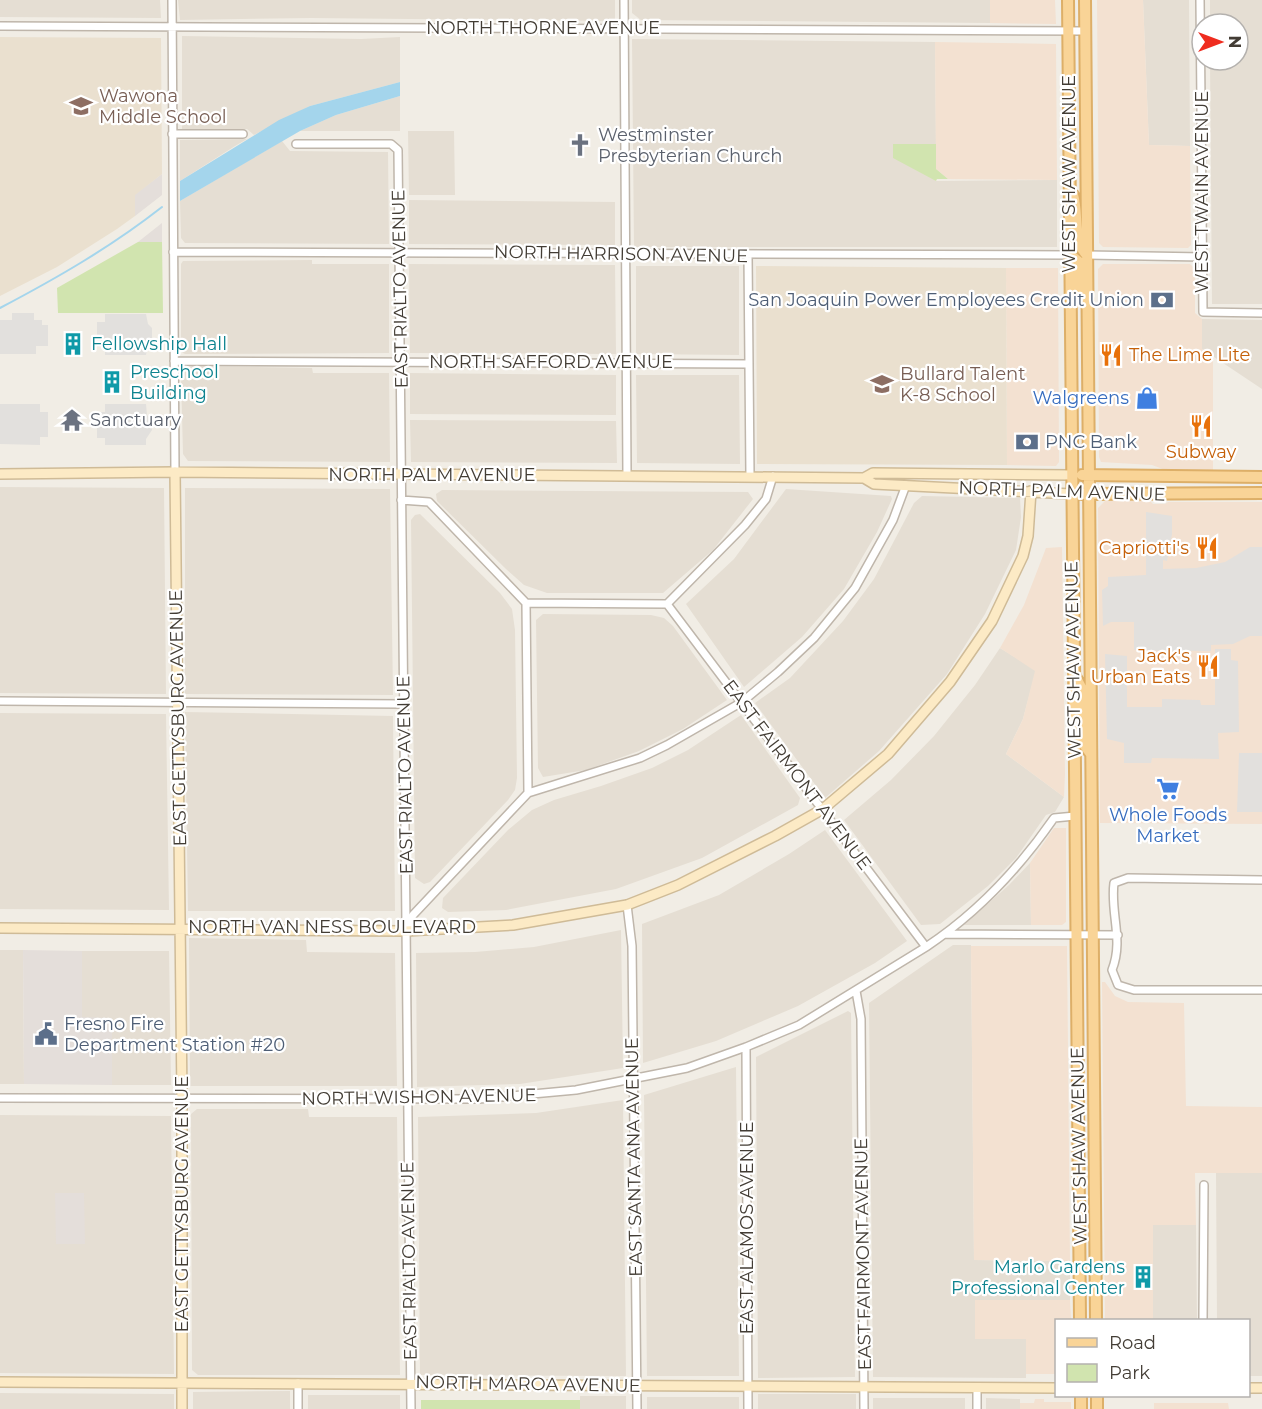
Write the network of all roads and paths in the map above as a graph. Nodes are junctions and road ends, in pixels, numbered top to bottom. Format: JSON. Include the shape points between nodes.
{"nodes":[{"id":1,"x":172,"y":0,"type":"edge"},
{"id":2,"x":624,"y":0,"type":"edge"},
{"id":3,"x":1068,"y":0,"type":"edge"},
{"id":4,"x":1085,"y":0,"type":"edge"},
{"id":5,"x":1200,"y":0,"type":"edge"},
{"id":6,"x":0,"y":26,"type":"edge"},
{"id":7,"x":172,"y":27,"type":"junction"},
{"id":8,"x":625,"y":29,"type":"junction"},
{"id":9,"x":1068,"y":31,"type":"junction"},
{"id":10,"x":1086,"y":31,"type":"junction"},
{"id":11,"x":172,"y":134,"type":"junction"},
{"id":12,"x":243,"y":134,"type":"dead end"},
{"id":13,"x":296,"y":144,"type":"dead end"},
{"id":14,"x":1069,"y":181,"type":"junction"},
{"id":15,"x":173,"y":252,"type":"junction"},
{"id":16,"x":400,"y":252,"type":"junction"},
{"id":17,"x":626,"y":254,"type":"junction"},
{"id":18,"x":748,"y":255,"type":"junction"},
{"id":19,"x":1070,"y":255,"type":"junction"},
{"id":20,"x":1087,"y":255,"type":"junction"},
{"id":21,"x":1203,"y":257,"type":"junction"},
{"id":22,"x":1088,"y":299,"type":"junction"},
{"id":23,"x":1262,"y":313,"type":"edge"},
{"id":24,"x":174,"y":361,"type":"junction"},
{"id":25,"x":400,"y":362,"type":"junction"},
{"id":26,"x":627,"y":363,"type":"junction"},
{"id":27,"x":749,"y":364,"type":"junction"},
{"id":28,"x":175,"y":472,"type":"junction"},
{"id":29,"x":0,"y":474,"type":"edge"},
{"id":30,"x":627,"y":475,"type":"junction"},
{"id":31,"x":1072,"y":475,"type":"junction"},
{"id":32,"x":1088,"y":475,"type":"junction"},
{"id":33,"x":401,"y":476,"type":"junction"},
{"id":34,"x":750,"y":476,"type":"junction"},
{"id":35,"x":773,"y":476,"type":"junction"},
{"id":36,"x":1262,"y":477,"type":"edge"},
{"id":37,"x":864,"y":478,"type":"junction"},
{"id":38,"x":906,"y":485,"type":"junction"},
{"id":39,"x":1031,"y":491,"type":"junction"},
{"id":40,"x":1262,"y":493,"type":"edge"},
{"id":41,"x":1072,"y":494,"type":"junction"},
{"id":42,"x":1088,"y":494,"type":"junction"},
{"id":43,"x":401,"y":500,"type":"junction"},
{"id":44,"x":526,"y":603,"type":"junction"},
{"id":45,"x":668,"y":604,"type":"junction"},
{"id":46,"x":1073,"y":673,"type":"junction"},
{"id":47,"x":0,"y":701,"type":"edge"},
{"id":48,"x":742,"y":702,"type":"junction"},
{"id":49,"x":177,"y":703,"type":"junction"},
{"id":50,"x":404,"y":704,"type":"junction"},
{"id":51,"x":1091,"y":754,"type":"junction"},
{"id":52,"x":528,"y":793,"type":"junction"},
{"id":53,"x":823,"y":808,"type":"junction"},
{"id":54,"x":1075,"y":816,"type":"junction"},
{"id":55,"x":1262,"y":880,"type":"edge"},
{"id":56,"x":627,"y":905,"type":"junction"},
{"id":57,"x":180,"y":927,"type":"junction"},
{"id":58,"x":0,"y":928,"type":"edge"},
{"id":59,"x":406,"y":931,"type":"junction"},
{"id":60,"x":945,"y":934,"type":"junction"},
{"id":61,"x":1076,"y":935,"type":"junction"},
{"id":62,"x":1093,"y":935,"type":"junction"},
{"id":63,"x":1118,"y":935,"type":"junction"},
{"id":64,"x":926,"y":947,"type":"junction"},
{"id":65,"x":1262,"y":990,"type":"edge"},
{"id":66,"x":856,"y":991,"type":"junction"},
{"id":67,"x":746,"y":1047,"type":"junction"},
{"id":68,"x":633,"y":1080,"type":"junction"},
{"id":69,"x":0,"y":1098,"type":"edge"},
{"id":70,"x":182,"y":1098,"type":"junction"},
{"id":71,"x":407,"y":1100,"type":"junction"},
{"id":72,"x":1204,"y":1185,"type":"dead end"},
{"id":73,"x":1080,"y":1319,"type":"edge"},
{"id":74,"x":1096,"y":1319,"type":"edge"},
{"id":75,"x":1203,"y":1319,"type":"edge"},
{"id":76,"x":0,"y":1382,"type":"edge"},
{"id":77,"x":182,"y":1383,"type":"junction"},
{"id":78,"x":298,"y":1383,"type":"junction"},
{"id":79,"x":411,"y":1383,"type":"junction"},
{"id":80,"x":637,"y":1385,"type":"junction"},
{"id":81,"x":864,"y":1386,"type":"junction"},
{"id":82,"x":747,"y":1387,"type":"junction"},
{"id":83,"x":1055,"y":1388,"type":"edge"},
{"id":84,"x":977,"y":1389,"type":"junction"},
{"id":85,"x":182,"y":1409,"type":"edge"},
{"id":86,"x":298,"y":1409,"type":"edge"},
{"id":87,"x":411,"y":1409,"type":"edge"},
{"id":88,"x":637,"y":1409,"type":"edge"},
{"id":89,"x":748,"y":1409,"type":"edge"},
{"id":90,"x":864,"y":1409,"type":"edge"},
{"id":91,"x":977,"y":1409,"type":"edge"}],
"edges":[{"from":1,"to":7,"type":"street","name":"EAST GETTYSBURG AVENUE"},
{"from":2,"to":8,"type":"street"},
{"from":3,"to":9,"type":"main road","name":"WEST SHAW AVENUE"},
{"from":4,"to":10,"type":"main road","name":"WEST SHAW AVENUE"},
{"from":5,"to":21,"type":"street","name":"WEST TWAIN AVENUE"},
{"from":6,"to":7,"type":"street","name":"NORTH THORNE AVENUE"},
{"from":7,"to":8,"type":"street","name":"NORTH THORNE AVENUE"},
{"from":7,"to":11,"type":"street","name":"EAST GETTYSBURG AVENUE"},
{"from":8,"to":9,"type":"street","name":"NORTH THORNE AVENUE"},
{"from":8,"to":17,"type":"street"},
{"from":9,"to":10,"type":"street","name":"NORTH THORNE AVENUE"},
{"from":9,"to":14,"type":"main road","name":"WEST SHAW AVENUE"},
{"from":10,"to":20,"type":"main road","name":"WEST SHAW AVENUE"},
{"from":11,"to":12,"type":"street"},
{"from":11,"to":15,"type":"street","name":"EAST GETTYSBURG AVENUE"},
{"from":13,"to":16,"type":"street","name":"EAST RIALTO AVENUE","via":[[391,144],[398,150]]},
{"from":14,"to":19,"type":"main road","name":"WEST SHAW AVENUE"},
{"from":14,"to":20,"type":"main road","via":[[1078,214],[1079,246]]},
{"from":15,"to":16,"type":"street","name":"NORTH HARRISON AVENUE"},
{"from":15,"to":24,"type":"street","name":"EAST GETTYSBURG AVENUE"},
{"from":16,"to":17,"type":"street","name":"NORTH HARRISON AVENUE"},
{"from":16,"to":25,"type":"street","name":"EAST RIALTO AVENUE"},
{"from":17,"to":18,"type":"street","name":"NORTH HARRISON AVENUE"},
{"from":17,"to":26,"type":"street"},
{"from":18,"to":19,"type":"street","name":"NORTH HARRISON AVENUE"},
{"from":18,"to":27,"type":"street"},
{"from":19,"to":22,"type":"main road","via":[[1079,262],[1079,293]]},
{"from":19,"to":31,"type":"main road","name":"WEST SHAW AVENUE"},
{"from":20,"to":21,"type":"street"},
{"from":20,"to":22,"type":"main road","name":"WEST SHAW AVENUE"},
{"from":21,"to":23,"type":"street","name":"WEST TWAIN AVENUE","via":[[1203,312]]},
{"from":22,"to":32,"type":"main road","name":"WEST SHAW AVENUE"},
{"from":24,"to":25,"type":"street","name":"NORTH SAFFORD AVENUE"},
{"from":24,"to":28,"type":"street","name":"EAST GETTYSBURG AVENUE"},
{"from":25,"to":26,"type":"street","name":"NORTH SAFFORD AVENUE"},
{"from":25,"to":33,"type":"street","name":"EAST RIALTO AVENUE"},
{"from":26,"to":27,"type":"street","name":"NORTH SAFFORD AVENUE"},
{"from":26,"to":30,"type":"street"},
{"from":27,"to":34,"type":"street"},
{"from":28,"to":29,"type":"main road","name":"NORTH PALM AVENUE"},
{"from":28,"to":33,"type":"main road","name":"NORTH PALM AVENUE"},
{"from":28,"to":49,"type":"main road","name":"EAST GETTYSBURG AVENUE"},
{"from":30,"to":33,"type":"main road","name":"NORTH PALM AVENUE"},
{"from":30,"to":34,"type":"main road","name":"NORTH PALM AVENUE"},
{"from":31,"to":32,"type":"main road","name":"NORTH PALM AVENUE"},
{"from":31,"to":37,"type":"main road","name":"NORTH PALM AVENUE","via":[[873,473]]},
{"from":31,"to":41,"type":"main road","name":"WEST SHAW AVENUE"},
{"from":32,"to":36,"type":"main road","name":"NORTH PALM AVENUE"},
{"from":32,"to":42,"type":"main road","name":"WEST SHAW AVENUE"},
{"from":33,"to":43,"type":"street","name":"EAST RIALTO AVENUE"},
{"from":34,"to":35,"type":"main road","name":"NORTH PALM AVENUE"},
{"from":35,"to":37,"type":"main road","name":"NORTH PALM AVENUE"},
{"from":35,"to":45,"type":"street","via":[[766,499]]},
{"from":37,"to":38,"type":"main road","name":"NORTH PALM AVENUE","via":[[874,484]]},
{"from":38,"to":39,"type":"main road","name":"NORTH PALM AVENUE"},
{"from":38,"to":48,"type":"street","via":[[893,520],[846,601],[814,638]]},
{"from":39,"to":41,"type":"main road","name":"NORTH PALM AVENUE"},
{"from":39,"to":53,"type":"main road","name":"NORTH VAN NESS BOULEVARD","via":[[1023,556],[992,621],[972,652],[888,754]]},
{"from":40,"to":42,"type":"main road","name":"NORTH PALM AVENUE"},
{"from":41,"to":42,"type":"main road","name":"NORTH PALM AVENUE"},
{"from":41,"to":46,"type":"main road","name":"WEST SHAW AVENUE"},
{"from":42,"to":51,"type":"main road","name":"WEST SHAW AVENUE"},
{"from":43,"to":44,"type":"street","via":[[429,502]]},
{"from":43,"to":50,"type":"street","name":"EAST RIALTO AVENUE"},
{"from":44,"to":45,"type":"street"},
{"from":44,"to":52,"type":"street"},
{"from":45,"to":48,"type":"street","name":"EAST FAIRMONT AVENUE"},
{"from":46,"to":51,"type":"main road","via":[[1082,689],[1083,743]]},
{"from":46,"to":54,"type":"main road","name":"WEST SHAW AVENUE"},
{"from":47,"to":49,"type":"street"},
{"from":48,"to":52,"type":"street","via":[[640,758]]},
{"from":48,"to":53,"type":"street","name":"EAST FAIRMONT AVENUE"},
{"from":49,"to":50,"type":"street"},
{"from":49,"to":57,"type":"main road","name":"EAST GETTYSBURG AVENUE"},
{"from":50,"to":59,"type":"street","name":"EAST RIALTO AVENUE"},
{"from":51,"to":62,"type":"main road","name":"WEST SHAW AVENUE"},
{"from":52,"to":59,"type":"street","via":[[413,915]]},
{"from":53,"to":56,"type":"main road","name":"NORTH VAN NESS BOULEVARD","via":[[730,860]]},
{"from":53,"to":64,"type":"street","name":"EAST FAIRMONT AVENUE"},
{"from":54,"to":60,"type":"street","name":"NORTH WISHON AVENUE","via":[[1054,818],[1018,866]]},
{"from":54,"to":61,"type":"main road","name":"WEST SHAW AVENUE"},
{"from":55,"to":63,"type":"street","via":[[1128,878],[1114,883],[1112,899]]},
{"from":56,"to":59,"type":"main road","name":"NORTH VAN NESS BOULEVARD","via":[[513,925]]},
{"from":56,"to":68,"type":"street","name":"EAST SANTA ANA AVENUE","via":[[632,946]]},
{"from":57,"to":58,"type":"main road","name":"NORTH VAN NESS BOULEVARD"},
{"from":57,"to":59,"type":"main road","name":"NORTH VAN NESS BOULEVARD"},
{"from":57,"to":70,"type":"main road","name":"EAST GETTYSBURG AVENUE"},
{"from":59,"to":71,"type":"street","name":"EAST RIALTO AVENUE"},
{"from":60,"to":61,"type":"street"},
{"from":60,"to":64,"type":"street","name":"NORTH WISHON AVENUE"},
{"from":61,"to":62,"type":"street"},
{"from":61,"to":73,"type":"main road","name":"WEST SHAW AVENUE"},
{"from":62,"to":63,"type":"street"},
{"from":62,"to":74,"type":"main road","name":"WEST SHAW AVENUE"},
{"from":63,"to":65,"type":"street","via":[[1118,955],[1112,970],[1118,984],[1134,990]]},
{"from":64,"to":66,"type":"street","name":"NORTH WISHON AVENUE"},
{"from":66,"to":67,"type":"street","name":"NORTH WISHON AVENUE","via":[[799,1025]]},
{"from":66,"to":81,"type":"street","name":"EAST FAIRMONT AVENUE","via":[[861,1019]]},
{"from":67,"to":68,"type":"street","name":"NORTH WISHON AVENUE","via":[[687,1068]]},
{"from":67,"to":82,"type":"street","name":"EAST ALAMOS AVENUE"},
{"from":68,"to":71,"type":"street","name":"NORTH WISHON AVENUE","via":[[537,1096]]},
{"from":68,"to":80,"type":"street","name":"EAST SANTA ANA AVENUE"},
{"from":69,"to":70,"type":"street","name":"NORTH WISHON AVENUE"},
{"from":70,"to":71,"type":"street","name":"NORTH WISHON AVENUE"},
{"from":70,"to":77,"type":"main road","name":"EAST GETTYSBURG AVENUE"},
{"from":71,"to":79,"type":"street","name":"EAST RIALTO AVENUE"},
{"from":72,"to":75,"type":"street"},
{"from":76,"to":77,"type":"main road","name":"NORTH MAROA AVENUE"},
{"from":77,"to":78,"type":"main road","name":"NORTH MAROA AVENUE"},
{"from":77,"to":85,"type":"main road","name":"EAST GETTYSBURG AVENUE"},
{"from":78,"to":79,"type":"main road","name":"NORTH MAROA AVENUE"},
{"from":78,"to":86,"type":"street"},
{"from":79,"to":80,"type":"main road","name":"NORTH MAROA AVENUE"},
{"from":79,"to":87,"type":"street","name":"EAST RIALTO AVENUE"},
{"from":80,"to":82,"type":"main road","name":"NORTH MAROA AVENUE"},
{"from":80,"to":88,"type":"street","name":"EAST SANTA ANA AVENUE"},
{"from":81,"to":82,"type":"main road","name":"NORTH MAROA AVENUE"},
{"from":81,"to":84,"type":"main road","name":"NORTH MAROA AVENUE"},
{"from":81,"to":90,"type":"street","name":"EAST FAIRMONT AVENUE"},
{"from":82,"to":89,"type":"street","name":"EAST ALAMOS AVENUE"},
{"from":83,"to":84,"type":"main road","name":"NORTH MAROA AVENUE"},
{"from":84,"to":91,"type":"street"}]}
